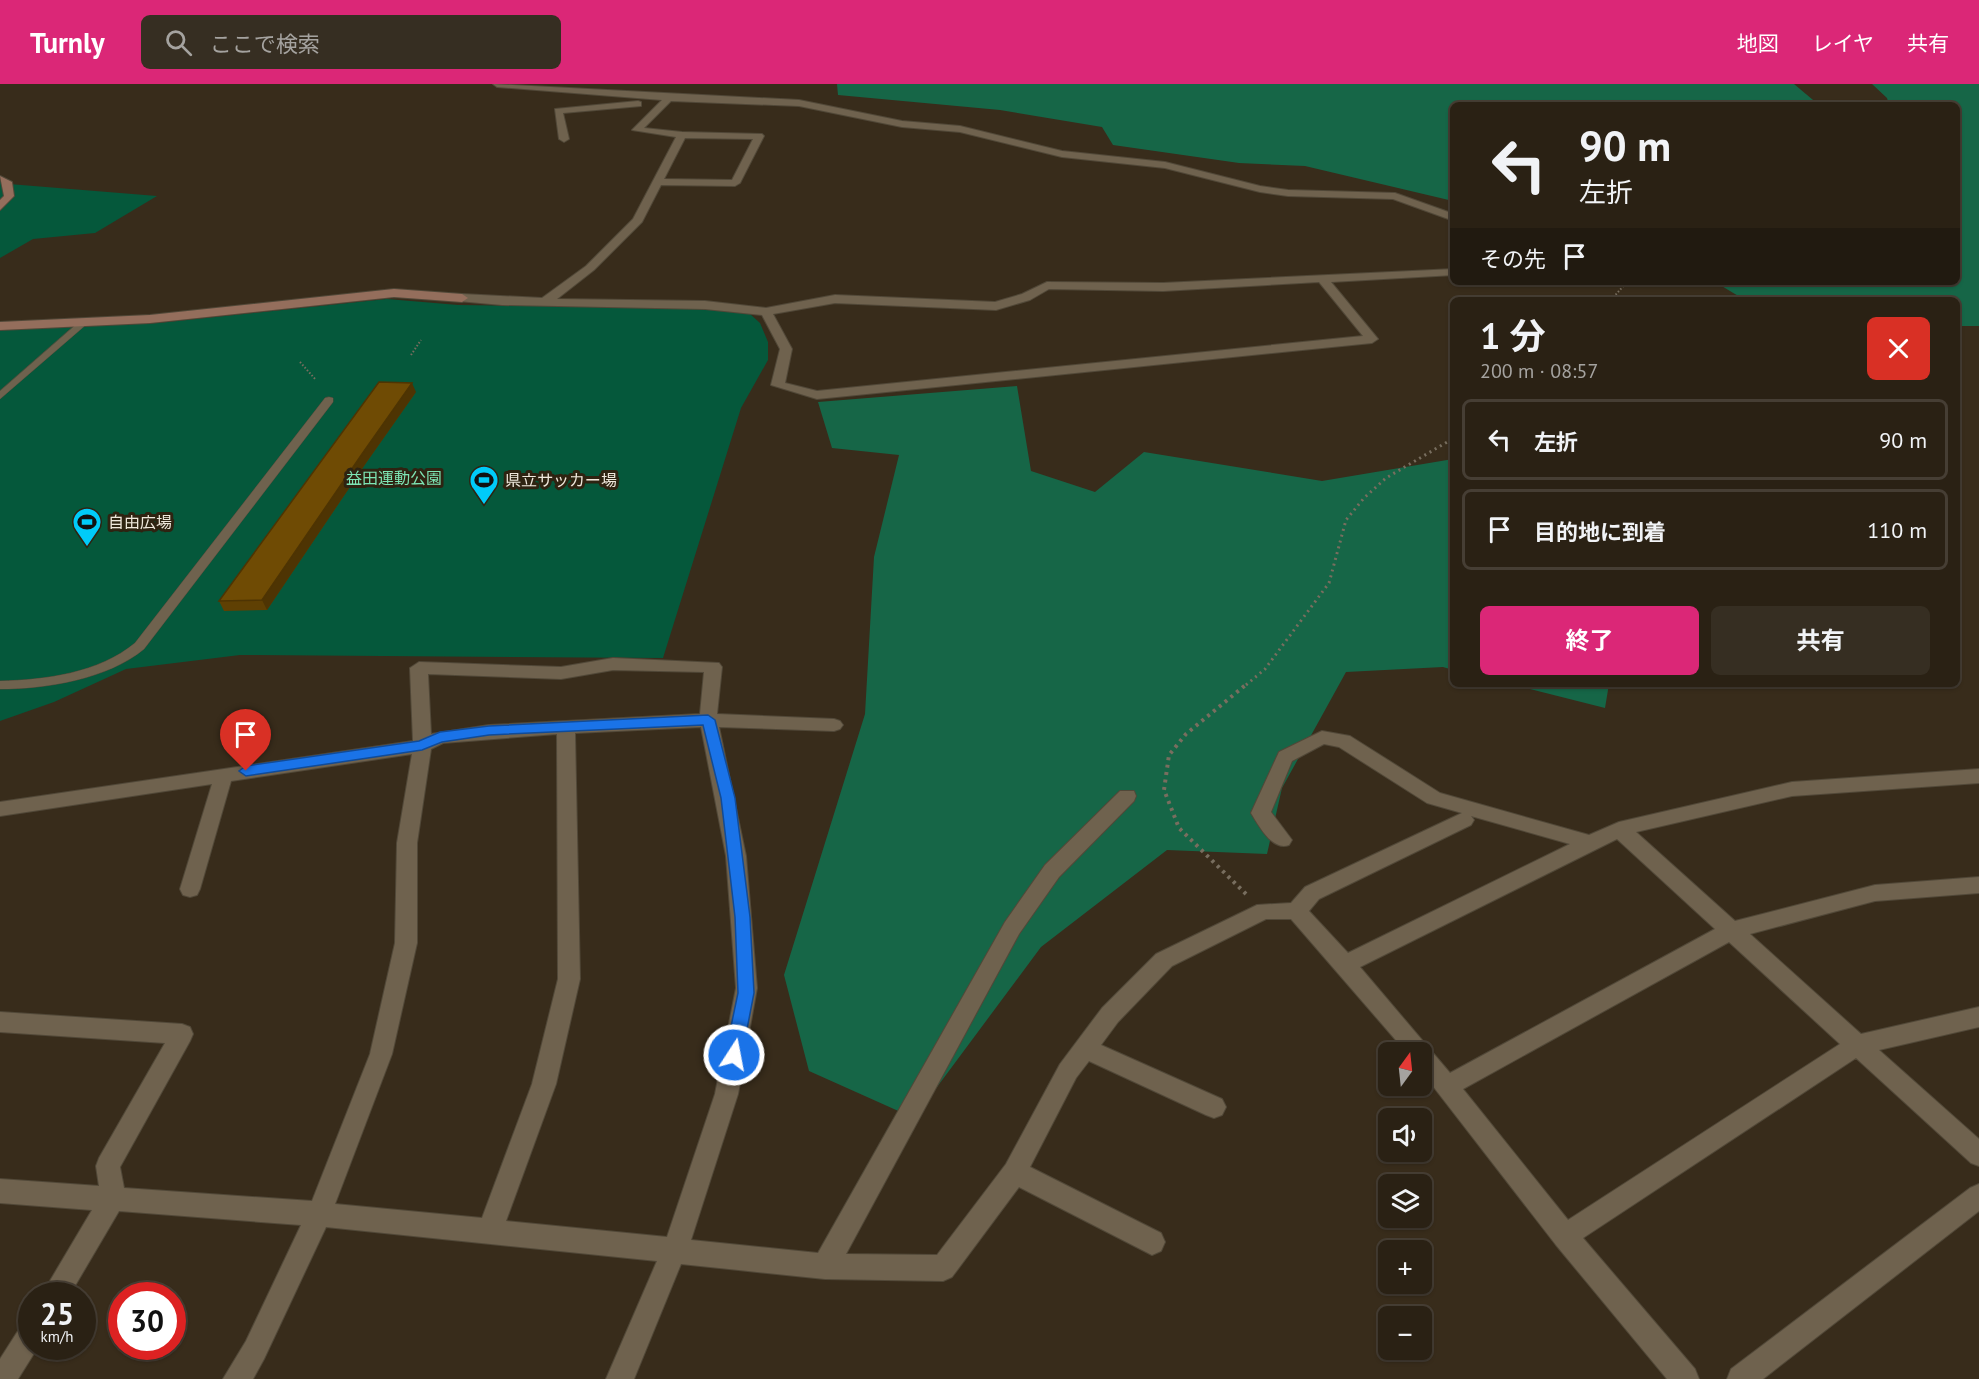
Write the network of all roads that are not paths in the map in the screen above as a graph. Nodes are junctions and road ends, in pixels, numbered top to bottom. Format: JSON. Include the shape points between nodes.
{"nodes":[{"id":1,"x":497,"y":84,"type":"edge"},
{"id":2,"x":669,"y":98,"type":"junction"},
{"id":3,"x":682,"y":135,"type":"junction"},
{"id":4,"x":564,"y":139,"type":"dead end"},
{"id":5,"x":0,"y":179,"type":"edge"},
{"id":6,"x":658,"y":182,"type":"junction"},
{"id":7,"x":0,"y":207,"type":"edge"},
{"id":8,"x":1450,"y":217,"type":"edge"},
{"id":9,"x":1450,"y":272,"type":"edge"},
{"id":10,"x":1322,"y":279,"type":"junction"},
{"id":11,"x":546,"y":302,"type":"junction"},
{"id":12,"x":766,"y":312,"type":"junction"},
{"id":13,"x":83,"y":323,"type":"junction"},
{"id":14,"x":0,"y":326,"type":"edge"},
{"id":15,"x":0,"y":396,"type":"edge"},
{"id":16,"x":329,"y":400,"type":"dead end"},
{"id":17,"x":0,"y":685,"type":"edge"},
{"id":18,"x":708,"y":720,"type":"junction"},
{"id":19,"x":834,"y":725,"type":"dead end"},
{"id":20,"x":566,"y":727,"type":"junction"},
{"id":21,"x":422,"y":746,"type":"junction"},
{"id":22,"x":224,"y":774,"type":"junction"},
{"id":23,"x":1979,"y":776,"type":"edge"},
{"id":24,"x":1127,"y":796,"type":"dead end"},
{"id":25,"x":0,"y":808,"type":"edge"},
{"id":26,"x":1464,"y":820,"type":"dead end"},
{"id":27,"x":1619,"y":829,"type":"junction"},
{"id":28,"x":1282,"y":840,"type":"dead end"},
{"id":29,"x":1591,"y":843,"type":"junction"},
{"id":30,"x":1979,"y":885,"type":"edge"},
{"id":31,"x":190,"y":889,"type":"dead end"},
{"id":32,"x":1296,"y":911,"type":"junction"},
{"id":33,"x":1730,"y":931,"type":"junction"},
{"id":34,"x":1345,"y":964,"type":"junction"},
{"id":35,"x":1979,"y":1017,"type":"edge"},
{"id":36,"x":0,"y":1022,"type":"edge"},
{"id":37,"x":1411,"y":1042,"type":"edge"},
{"id":38,"x":1857,"y":1045,"type":"junction"},
{"id":39,"x":1085,"y":1048,"type":"junction"},
{"id":40,"x":1432,"y":1067,"type":"edge"},
{"id":41,"x":1448,"y":1086,"type":"junction"},
{"id":42,"x":1214,"y":1107,"type":"dead end"},
{"id":43,"x":1979,"y":1155,"type":"edge"},
{"id":44,"x":1015,"y":1172,"type":"junction"},
{"id":45,"x":0,"y":1191,"type":"edge"},
{"id":46,"x":1979,"y":1196,"type":"edge"},
{"id":47,"x":113,"y":1198,"type":"junction"},
{"id":48,"x":319,"y":1214,"type":"junction"},
{"id":49,"x":489,"y":1233,"type":"junction"},
{"id":50,"x":1564,"y":1236,"type":"junction"},
{"id":51,"x":1152,"y":1242,"type":"dead end"},
{"id":52,"x":675,"y":1253,"type":"junction"},
{"id":53,"x":825,"y":1266,"type":"junction"},
{"id":54,"x":62,"y":1282,"type":"edge"},
{"id":55,"x":18,"y":1355,"type":"edge"},
{"id":56,"x":3,"y":1379,"type":"edge"},
{"id":57,"x":237,"y":1379,"type":"edge"},
{"id":58,"x":620,"y":1379,"type":"edge"},
{"id":59,"x":1685,"y":1379,"type":"edge"},
{"id":60,"x":1741,"y":1379,"type":"edge"}],
"edges":[{"from":1,"to":2,"type":"street"},
{"from":2,"to":3,"type":"street","via":[[637,130]]},
{"from":2,"to":4,"type":"street","via":[[558,111]]},
{"from":2,"to":8,"type":"street","via":[[807,104],[902,124],[960,129],[1062,154],[1165,165],[1260,189],[1395,196]]},
{"from":3,"to":6,"type":"street"},
{"from":3,"to":6,"type":"street","via":[[759,136],[735,183]]},
{"from":5,"to":7,"type":"street","via":[[8,184],[9,196]]},
{"from":6,"to":11,"type":"street","via":[[638,220],[590,268]]},
{"from":9,"to":10,"type":"street"},
{"from":10,"to":12,"type":"street","via":[[1163,287],[1047,285],[1026,297],[996,306],[836,299]]},
{"from":10,"to":12,"type":"street","via":[[1372,339],[818,394],[778,385],[786,349]]},
{"from":11,"to":12,"type":"street","via":[[705,305]]},
{"from":11,"to":13,"type":"street","via":[[394,293],[258,310]]},
{"from":13,"to":14,"type":"street"},
{"from":13,"to":15,"type":"lane"},
{"from":16,"to":17,"type":"lane","via":[[135,650],[68,679],[33,686]]},
{"from":18,"to":19,"type":"street"},
{"from":18,"to":20,"type":"street"},
{"from":18,"to":21,"type":"street","via":[[713,667],[612,664],[561,673],[419,669]]},
{"from":18,"to":52,"type":"street","via":[[728,798],[742,917],[746,993],[725,1096]]},
{"from":20,"to":21,"type":"street","via":[[440,737]]},
{"from":20,"to":49,"type":"street","via":[[569,979],[544,1084]]},
{"from":21,"to":22,"type":"street"},
{"from":21,"to":48,"type":"street","via":[[407,843],[406,943],[381,1054]]},
{"from":22,"to":25,"type":"street"},
{"from":22,"to":31,"type":"street"},
{"from":23,"to":27,"type":"street","via":[[1792,789]]},
{"from":24,"to":53,"type":"street","via":[[1052,871],[1012,928]]},
{"from":26,"to":32,"type":"street","via":[[1312,893]]},
{"from":27,"to":29,"type":"street"},
{"from":27,"to":33,"type":"street"},
{"from":28,"to":29,"type":"street","via":[[1261,813],[1285,757],[1322,737],[1344,741],[1434,798]]},
{"from":29,"to":34,"type":"street"},
{"from":30,"to":33,"type":"street","via":[[1875,893]]},
{"from":32,"to":34,"type":"street"},
{"from":32,"to":39,"type":"street","via":[[1264,911],[1164,960],[1110,1015]]},
{"from":33,"to":38,"type":"street"},
{"from":33,"to":41,"type":"street"},
{"from":34,"to":37,"type":"street"},
{"from":35,"to":38,"type":"street"},
{"from":36,"to":47,"type":"street","via":[[182,1034],[108,1166]]},
{"from":38,"to":43,"type":"street"},
{"from":38,"to":50,"type":"street"},
{"from":39,"to":42,"type":"street"},
{"from":39,"to":44,"type":"street","via":[[1068,1071]]},
{"from":40,"to":41,"type":"street"},
{"from":41,"to":50,"type":"street"},
{"from":44,"to":51,"type":"street"},
{"from":44,"to":53,"type":"street","via":[[943,1268]]},
{"from":45,"to":47,"type":"street"},
{"from":46,"to":60,"type":"street"},
{"from":47,"to":48,"type":"street"},
{"from":47,"to":54,"type":"street"},
{"from":48,"to":49,"type":"street"},
{"from":48,"to":57,"type":"street","via":[[255,1350]]},
{"from":49,"to":52,"type":"street"},
{"from":50,"to":59,"type":"street"},
{"from":52,"to":53,"type":"street"},
{"from":52,"to":58,"type":"street"},
{"from":55,"to":56,"type":"street"}]}
